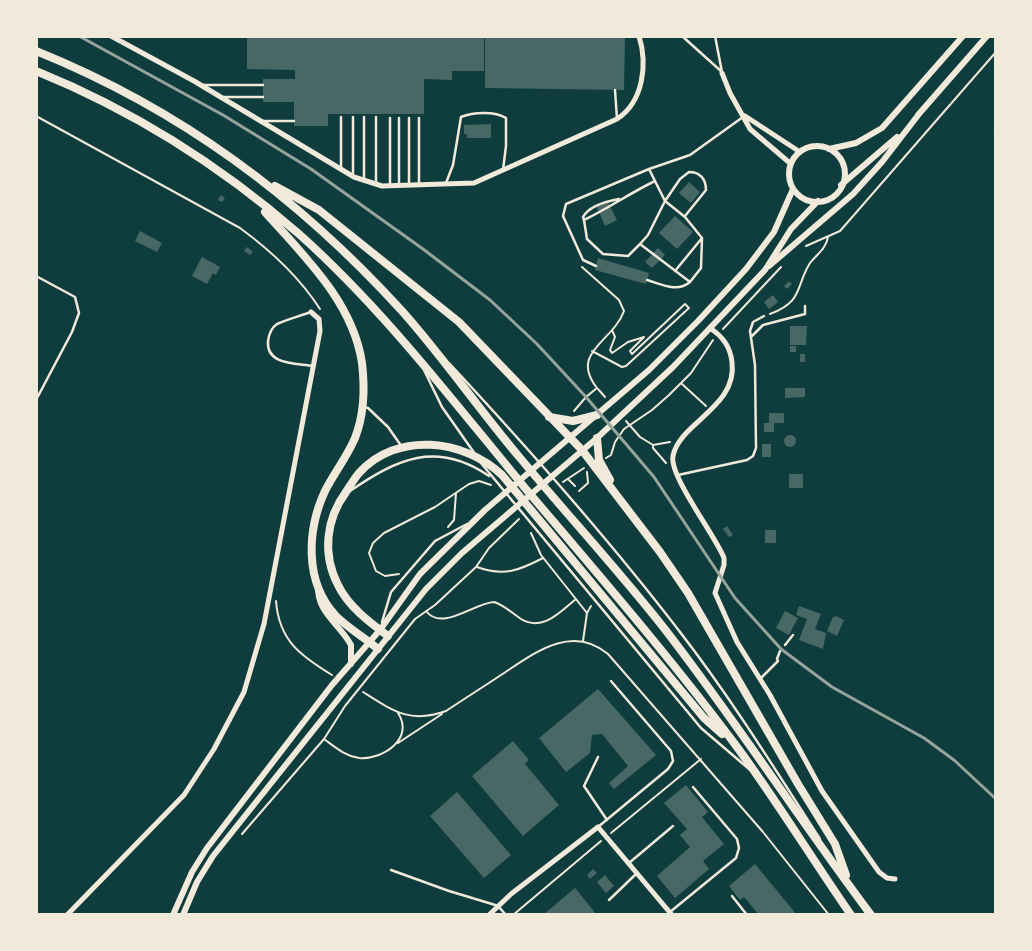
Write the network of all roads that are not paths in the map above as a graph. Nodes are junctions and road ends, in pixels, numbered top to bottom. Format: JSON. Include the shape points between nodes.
{"nodes":[{"id":1,"x":111,"y":36,"type":"edge"},
{"id":2,"x":639,"y":36,"type":"edge"},
{"id":3,"x":682,"y":36,"type":"edge"},
{"id":4,"x":715,"y":36,"type":"edge"},
{"id":5,"x":963,"y":36,"type":"edge"},
{"id":6,"x":987,"y":36,"type":"edge"},
{"id":7,"x":36,"y":51,"type":"edge"},
{"id":8,"x":36,"y":72,"type":"edge"},
{"id":9,"x":722,"y":73,"type":"junction"},
{"id":10,"x":200,"y":85,"type":"junction"},
{"id":11,"x":263,"y":85,"type":"dead end"},
{"id":12,"x":615,"y":90,"type":"dead end"},
{"id":13,"x":221,"y":97,"type":"junction"},
{"id":14,"x":263,"y":97,"type":"dead end"},
{"id":15,"x":919,"y":114,"type":"junction"},
{"id":16,"x":744,"y":116,"type":"junction"},
{"id":17,"x":341,"y":117,"type":"dead end"},
{"id":18,"x":353,"y":117,"type":"dead end"},
{"id":19,"x":364,"y":117,"type":"dead end"},
{"id":20,"x":376,"y":118,"type":"dead end"},
{"id":21,"x":390,"y":118,"type":"dead end"},
{"id":22,"x":399,"y":118,"type":"dead end"},
{"id":23,"x":409,"y":118,"type":"dead end"},
{"id":24,"x":419,"y":118,"type":"dead end"},
{"id":25,"x":617,"y":119,"type":"junction"},
{"id":26,"x":260,"y":121,"type":"junction"},
{"id":27,"x":294,"y":121,"type":"dead end"},
{"id":28,"x":829,"y":149,"type":"junction"},
{"id":29,"x":800,"y":152,"type":"junction"},
{"id":30,"x":791,"y":164,"type":"junction"},
{"id":31,"x":341,"y":169,"type":"junction"},
{"id":32,"x":649,"y":169,"type":"junction"},
{"id":33,"x":503,"y":172,"type":"junction"},
{"id":34,"x":352,"y":176,"type":"junction"},
{"id":35,"x":263,"y":179,"type":"junction"},
{"id":36,"x":364,"y":181,"type":"junction"},
{"id":37,"x":655,"y":181,"type":"junction"},
{"id":38,"x":376,"y":184,"type":"junction"},
{"id":39,"x":445,"y":184,"type":"junction"},
{"id":40,"x":841,"y":185,"type":"junction"},
{"id":41,"x":390,"y":186,"type":"junction"},
{"id":42,"x":399,"y":186,"type":"junction"},
{"id":43,"x":409,"y":186,"type":"junction"},
{"id":44,"x":419,"y":186,"type":"junction"},
{"id":45,"x":793,"y":189,"type":"junction"},
{"id":46,"x":252,"y":198,"type":"junction"},
{"id":47,"x":619,"y":199,"type":"junction"},
{"id":48,"x":666,"y":201,"type":"junction"},
{"id":49,"x":818,"y":201,"type":"junction"},
{"id":50,"x":685,"y":217,"type":"junction"},
{"id":51,"x":584,"y":220,"type":"junction"},
{"id":52,"x":702,"y":238,"type":"junction"},
{"id":53,"x":640,"y":244,"type":"junction"},
{"id":54,"x":596,"y":266,"type":"dead end"},
{"id":55,"x":764,"y":270,"type":"junction"},
{"id":56,"x":675,"y":271,"type":"junction"},
{"id":57,"x":36,"y":276,"type":"edge"},
{"id":58,"x":647,"y":280,"type":"dead end"},
{"id":59,"x":690,"y":282,"type":"junction"},
{"id":60,"x":805,"y":306,"type":"dead end"},
{"id":61,"x":311,"y":312,"type":"joint"},
{"id":62,"x":403,"y":312,"type":"junction"},
{"id":63,"x":764,"y":316,"type":"road end"},
{"id":64,"x":710,"y":328,"type":"junction"},
{"id":65,"x":751,"y":337,"type":"junction"},
{"id":66,"x":419,"y":359,"type":"junction"},
{"id":67,"x":313,"y":366,"type":"junction"},
{"id":68,"x":36,"y":400,"type":"edge"},
{"id":69,"x":362,"y":406,"type":"junction"},
{"id":70,"x":597,"y":416,"type":"junction"},
{"id":71,"x":549,"y":417,"type":"junction"},
{"id":72,"x":570,"y":437,"type":"junction"},
{"id":73,"x":597,"y":438,"type":"junction"},
{"id":74,"x":403,"y":448,"type":"junction"},
{"id":75,"x":582,"y":450,"type":"junction"},
{"id":76,"x":477,"y":456,"type":"junction"},
{"id":77,"x":595,"y":461,"type":"junction"},
{"id":78,"x":677,"y":475,"type":"junction"},
{"id":79,"x":491,"y":477,"type":"junction"},
{"id":80,"x":343,"y":496,"type":"junction"},
{"id":81,"x":475,"y":520,"type":"junction"},
{"id":82,"x":318,"y":585,"type":"junction"},
{"id":83,"x":380,"y":630,"type":"junction"},
{"id":84,"x":793,"y":635,"type":"dead end"},
{"id":85,"x":388,"y":636,"type":"junction"},
{"id":86,"x":370,"y":642,"type":"junction"},
{"id":87,"x":785,"y":645,"type":"dead end"},
{"id":88,"x":378,"y":648,"type":"junction"},
{"id":89,"x":780,"y":651,"type":"dead end"},
{"id":90,"x":351,"y":665,"type":"junction"},
{"id":91,"x":759,"y":680,"type":"junction"},
{"id":92,"x":611,"y":681,"type":"dead end"},
{"id":93,"x":737,"y":748,"type":"junction"},
{"id":94,"x":598,"y":757,"type":"dead end"},
{"id":95,"x":757,"y":776,"type":"junction"},
{"id":96,"x":693,"y":787,"type":"dead end"},
{"id":97,"x":606,"y":820,"type":"junction"},
{"id":98,"x":598,"y":826,"type":"junction"},
{"id":99,"x":673,"y":826,"type":"dead end"},
{"id":100,"x":629,"y":863,"type":"junction"},
{"id":101,"x":391,"y":870,"type":"dead end"},
{"id":102,"x":637,"y":873,"type":"junction"},
{"id":103,"x":895,"y":879,"type":"dead end"},
{"id":104,"x":850,"y":884,"type":"junction"},
{"id":105,"x":732,"y":896,"type":"dead end"},
{"id":106,"x":608,"y":900,"type":"dead end"},
{"id":107,"x":498,"y":906,"type":"junction"},
{"id":108,"x":671,"y":913,"type":"edge"},
{"id":109,"x":66,"y":915,"type":"edge"},
{"id":110,"x":173,"y":915,"type":"edge"},
{"id":111,"x":183,"y":915,"type":"edge"},
{"id":112,"x":489,"y":915,"type":"edge"},
{"id":113,"x":506,"y":915,"type":"edge"},
{"id":114,"x":747,"y":915,"type":"edge"},
{"id":115,"x":851,"y":915,"type":"edge"},
{"id":116,"x":871,"y":915,"type":"edge"}],
"edges":[{"from":1,"to":10,"type":"street"},
{"from":2,"to":25,"type":"street","via":[[642,50],[640,90],[631,108]]},
{"from":3,"to":9,"type":"lane"},
{"from":4,"to":9,"type":"lane"},
{"from":5,"to":28,"type":"street","via":[[882,128],[856,143]]},
{"from":6,"to":15,"type":"street"},
{"from":7,"to":35,"type":"main road","via":[[147,103]]},
{"from":8,"to":46,"type":"main road","via":[[153,128],[209,164]]},
{"from":9,"to":16,"type":"street"},
{"from":10,"to":11,"type":"lane"},
{"from":10,"to":13,"type":"street"},
{"from":12,"to":25,"type":"lane"},
{"from":13,"to":14,"type":"lane"},
{"from":13,"to":26,"type":"street"},
{"from":15,"to":40,"type":"street","via":[[892,142]]},
{"from":15,"to":55,"type":"street","via":[[853,194]]},
{"from":16,"to":29,"type":"street"},
{"from":16,"to":30,"type":"street","via":[[750,129]]},
{"from":16,"to":32,"type":"lane","via":[[690,155]]},
{"from":17,"to":31,"type":"lane"},
{"from":18,"to":34,"type":"lane"},
{"from":19,"to":36,"type":"lane"},
{"from":20,"to":38,"type":"lane"},
{"from":21,"to":41,"type":"lane"},
{"from":22,"to":42,"type":"lane"},
{"from":23,"to":43,"type":"lane"},
{"from":24,"to":44,"type":"lane"},
{"from":25,"to":33,"type":"street"},
{"from":26,"to":27,"type":"lane"},
{"from":26,"to":31,"type":"street"},
{"from":28,"to":29,"type":"street","via":[[816,146]]},
{"from":28,"to":40,"type":"street","via":[[842,163]]},
{"from":29,"to":30,"type":"street"},
{"from":30,"to":45,"type":"street","via":[[789,176]]},
{"from":31,"to":34,"type":"street"},
{"from":32,"to":37,"type":"lane"},
{"from":32,"to":54,"type":"lane","via":[[564,206],[564,219],[583,260]]},
{"from":33,"to":39,"type":"street","via":[[474,183]]},
{"from":33,"to":39,"type":"lane","via":[[506,118],[499,114],[468,114],[461,117],[453,165]]},
{"from":34,"to":36,"type":"street"},
{"from":35,"to":62,"type":"main road","via":[[342,249]]},
{"from":35,"to":71,"type":"main road","via":[[319,210],[459,322]]},
{"from":36,"to":38,"type":"street"},
{"from":37,"to":47,"type":"lane"},
{"from":37,"to":48,"type":"lane"},
{"from":38,"to":41,"type":"street"},
{"from":39,"to":44,"type":"street"},
{"from":40,"to":49,"type":"street","via":[[832,196]]},
{"from":41,"to":42,"type":"street"},
{"from":42,"to":43,"type":"street"},
{"from":43,"to":44,"type":"street"},
{"from":45,"to":49,"type":"street","via":[[803,197]]},
{"from":45,"to":70,"type":"street","via":[[774,232],[746,269],[698,321]]},
{"from":46,"to":66,"type":"main road","via":[[298,234],[350,284]]},
{"from":46,"to":69,"type":"main road","via":[[323,279],[344,312],[362,362]]},
{"from":47,"to":51,"type":"lane","via":[[612,207]]},
{"from":47,"to":51,"type":"lane","via":[[586,212]]},
{"from":48,"to":50,"type":"lane"},
{"from":48,"to":50,"type":"lane","via":[[684,175],[694,172],[702,177],[706,184],[705,194]]},
{"from":48,"to":53,"type":"lane"},
{"from":49,"to":55,"type":"street","via":[[791,229]]},
{"from":50,"to":52,"type":"lane"},
{"from":51,"to":53,"type":"lane","via":[[587,239],[603,254],[628,256]]},
{"from":52,"to":56,"type":"lane"},
{"from":52,"to":59,"type":"lane","via":[[701,268]]},
{"from":53,"to":56,"type":"lane"},
{"from":55,"to":64,"type":"street"},
{"from":56,"to":59,"type":"lane"},
{"from":57,"to":68,"type":"lane","via":[[75,297],[79,313]]},
{"from":58,"to":59,"type":"lane","via":[[681,288]]},
{"from":60,"to":65,"type":"lane","via":[[805,314],[764,325]]},
{"from":61,"to":67,"type":"street","via":[[320,322]]},
{"from":61,"to":67,"type":"lane","via":[[276,325],[270,330],[268,347],[269,354],[275,359]]},
{"from":62,"to":104,"type":"main road","via":[[667,633]]},
{"from":62,"to":104,"type":"lane","via":[[584,512],[681,633],[739,714]]},
{"from":63,"to":65,"type":"lane","via":[[753,322]]},
{"from":64,"to":73,"type":"street"},
{"from":64,"to":78,"type":"street","via":[[723,338],[731,353],[731,380],[720,400],[681,440],[673,456]]},
{"from":65,"to":78,"type":"lane","via":[[756,399],[756,448],[753,456]]},
{"from":66,"to":76,"type":"lane","via":[[442,407]]},
{"from":66,"to":93,"type":"main road","via":[[665,655]]},
{"from":67,"to":109,"type":"street","via":[[264,624],[244,692],[214,749],[184,794]]},
{"from":69,"to":74,"type":"lane","via":[[388,427]]},
{"from":69,"to":82,"type":"main road","via":[[354,439],[325,490],[312,534],[311,556]]},
{"from":70,"to":71,"type":"main road","via":[[573,421]]},
{"from":70,"to":72,"type":"street"},
{"from":71,"to":72,"type":"main road"},
{"from":72,"to":75,"type":"main road"},
{"from":72,"to":81,"type":"street"},
{"from":73,"to":75,"type":"street"},
{"from":73,"to":77,"type":"main road"},
{"from":74,"to":76,"type":"main road","via":[[439,445]]},
{"from":74,"to":80,"type":"main road","via":[[374,460],[359,473]]},
{"from":75,"to":77,"type":"main road"},
{"from":75,"to":85,"type":"street","via":[[462,553],[426,589]]},
{"from":76,"to":79,"type":"lane"},
{"from":76,"to":93,"type":"main road","via":[[502,475],[704,718]]},
{"from":77,"to":104,"type":"main road","via":[[660,552],[706,624],[835,844]]},
{"from":78,"to":91,"type":"street","via":[[722,553],[724,565],[716,587],[717,601]]},
{"from":79,"to":80,"type":"lane","via":[[472,465],[453,459],[422,457],[384,468]]},
{"from":79,"to":95,"type":"lane","via":[[701,728]]},
{"from":80,"to":83,"type":"main road","via":[[329,527],[331,566],[338,586],[352,605]]},
{"from":81,"to":83,"type":"street","via":[[420,574]]},
{"from":81,"to":83,"type":"lane","via":[[435,542],[391,592]]},
{"from":82,"to":86,"type":"main road","via":[[336,615]]},
{"from":82,"to":90,"type":"street","via":[[317,595],[326,615],[352,645]]},
{"from":83,"to":85,"type":"main road"},
{"from":83,"to":86,"type":"street"},
{"from":84,"to":87,"type":"lane"},
{"from":85,"to":88,"type":"street"},
{"from":86,"to":88,"type":"main road"},
{"from":86,"to":90,"type":"street"},
{"from":88,"to":111,"type":"street","via":[[213,856]]},
{"from":89,"to":91,"type":"lane","via":[[778,661]]},
{"from":90,"to":110,"type":"street","via":[[332,685],[207,848],[192,872]]},
{"from":91,"to":103,"type":"street","via":[[822,791],[880,872]]},
{"from":92,"to":97,"type":"lane","via":[[671,751],[673,761],[668,769]]},
{"from":93,"to":95,"type":"main road"},
{"from":94,"to":97,"type":"lane","via":[[584,786]]},
{"from":95,"to":115,"type":"main road"},
{"from":96,"to":108,"type":"lane","via":[[737,839],[739,848],[736,858]]},
{"from":97,"to":98,"type":"lane"},
{"from":98,"to":100,"type":"street"},
{"from":98,"to":107,"type":"street"},
{"from":99,"to":100,"type":"lane"},
{"from":100,"to":102,"type":"street"},
{"from":101,"to":107,"type":"lane"},
{"from":102,"to":106,"type":"lane"},
{"from":102,"to":108,"type":"street"},
{"from":104,"to":116,"type":"main road"},
{"from":105,"to":114,"type":"lane"},
{"from":107,"to":112,"type":"street"},
{"from":107,"to":113,"type":"lane"}]}
